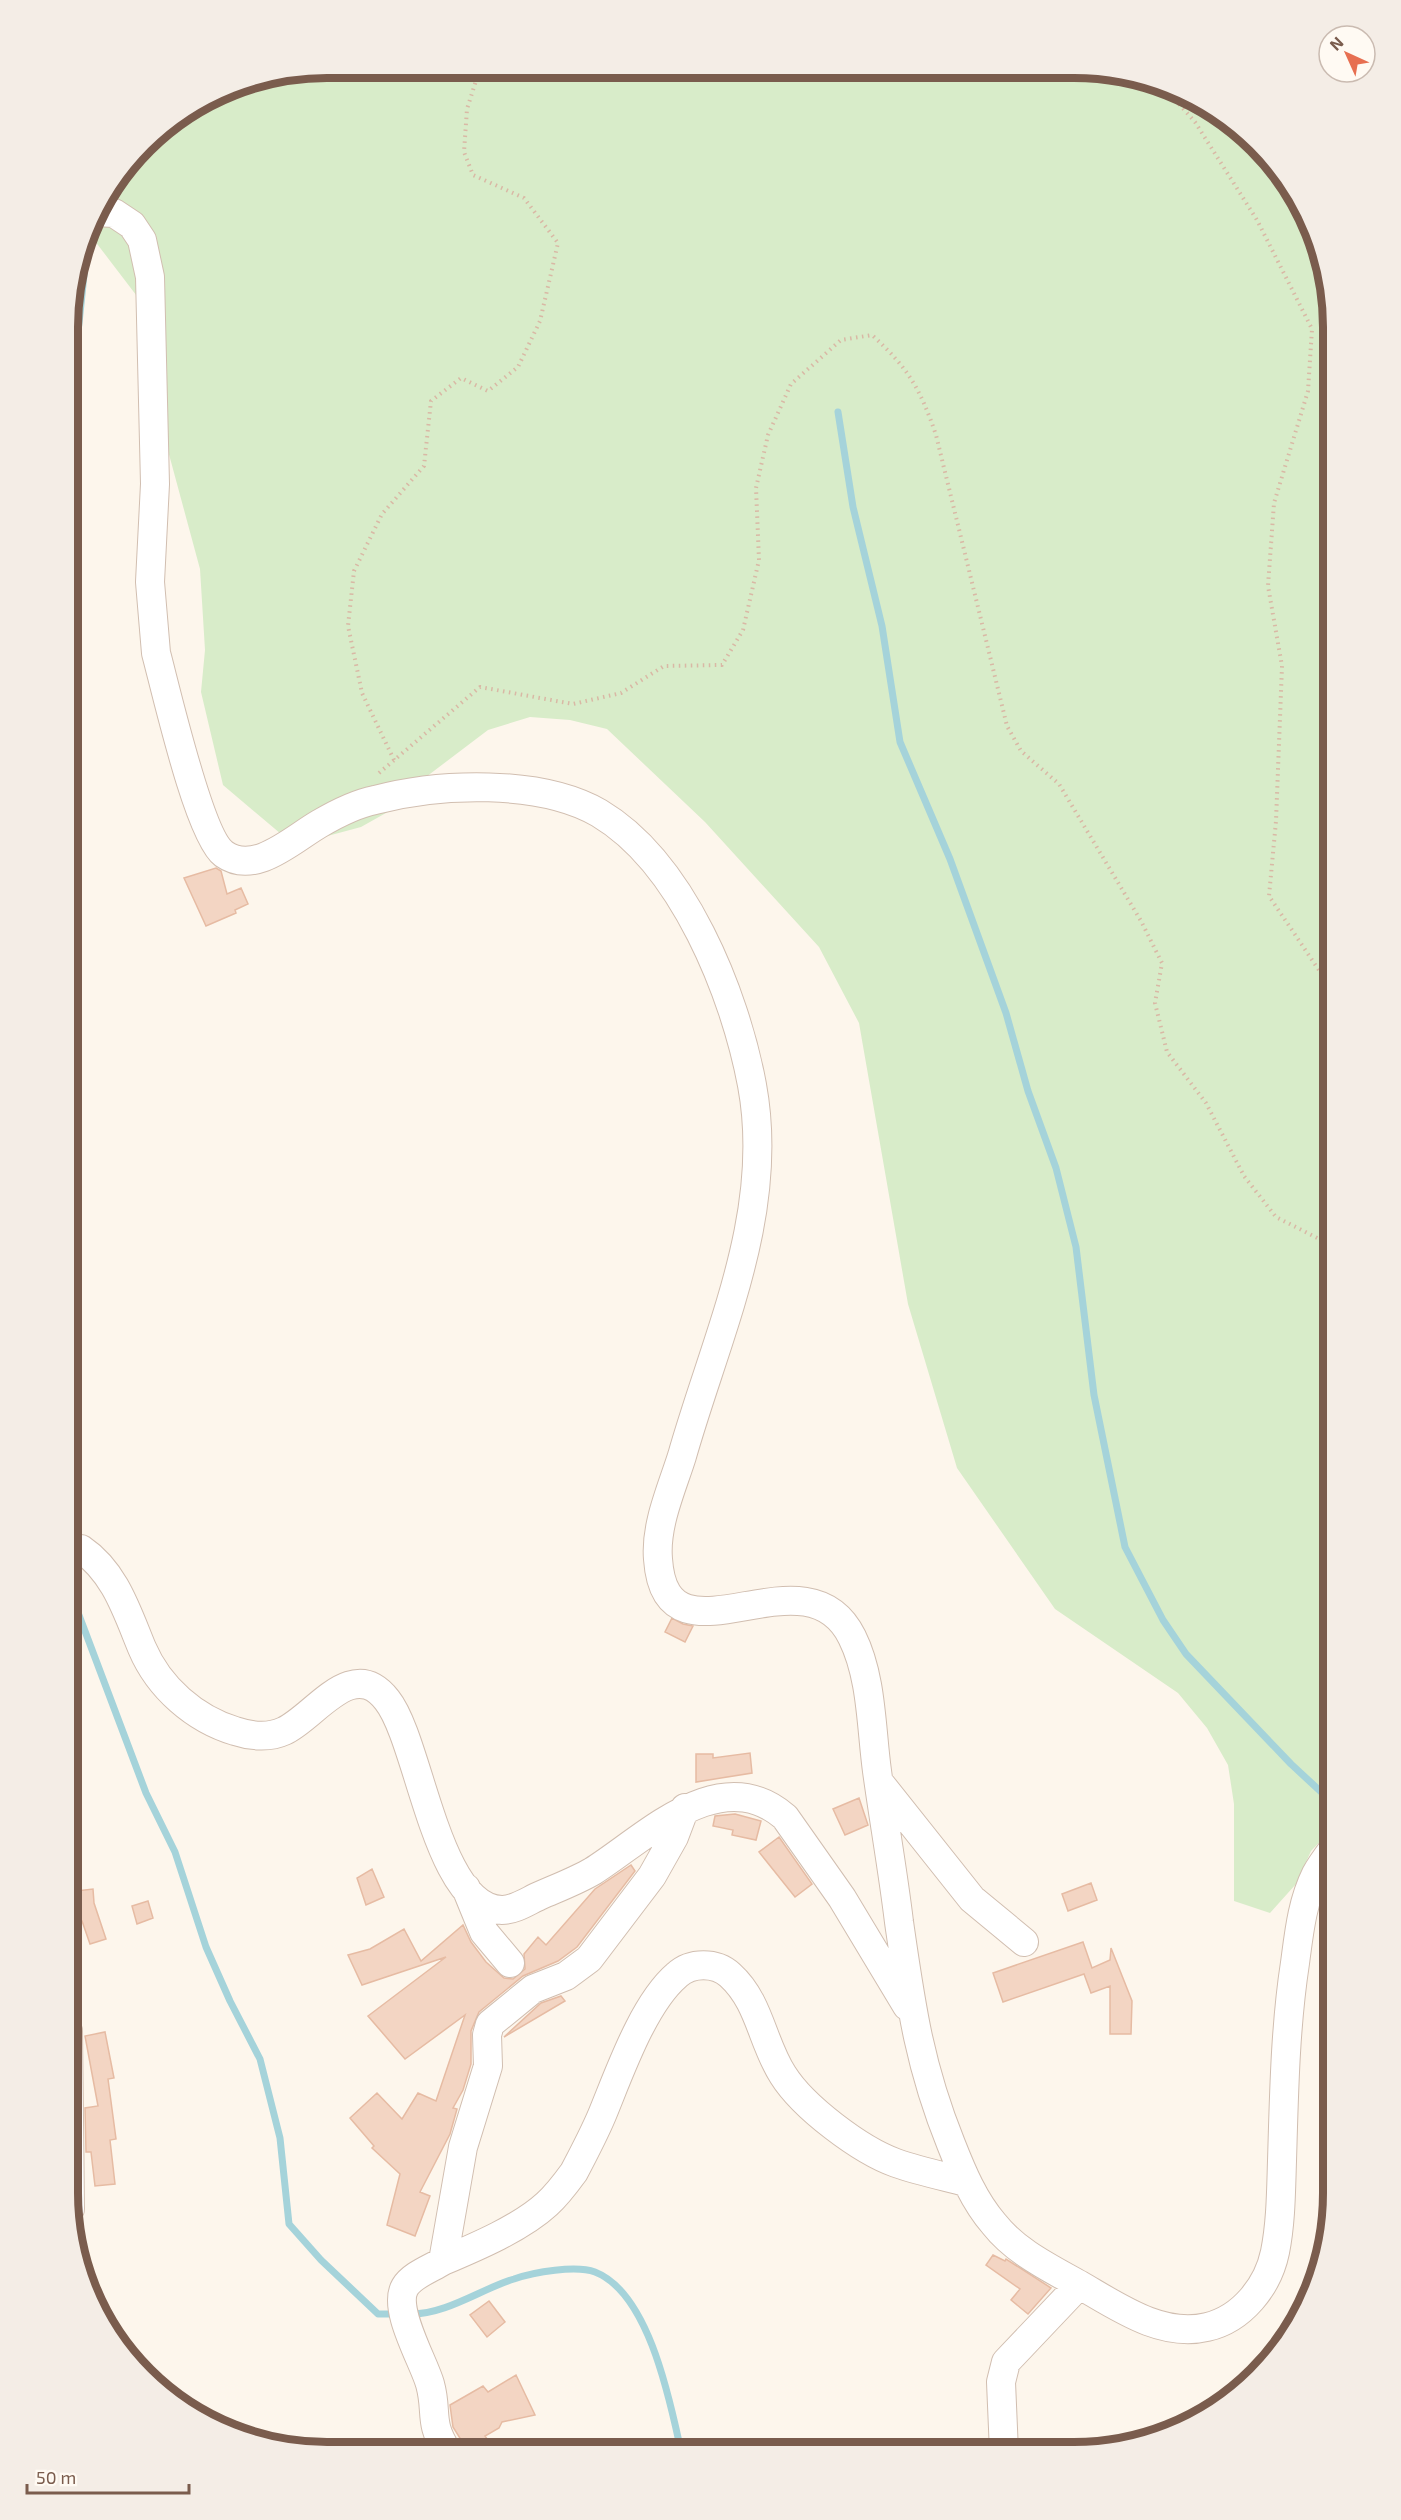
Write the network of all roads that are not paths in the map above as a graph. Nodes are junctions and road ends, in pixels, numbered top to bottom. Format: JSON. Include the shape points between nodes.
{"nodes":[{"id":1,"x":106,"y":213,"type":"edge"},
{"id":2,"x":78,"y":1549,"type":"edge"},
{"id":3,"x":879,"y":1782,"type":"junction"},
{"id":4,"x":685,"y":1808,"type":"junction"},
{"id":5,"x":1323,"y":1864,"type":"edge"},
{"id":6,"x":466,"y":1888,"type":"junction"},
{"id":7,"x":1024,"y":1942,"type":"dead end"},
{"id":8,"x":510,"y":1964,"type":"dead end"},
{"id":9,"x":912,"y":2014,"type":"junction"},
{"id":10,"x":966,"y":2182,"type":"junction"},
{"id":11,"x":444,"y":2262,"type":"junction"},
{"id":12,"x":1079,"y":2285,"type":"junction"},
{"id":13,"x":442,"y":2442,"type":"edge"},
{"id":14,"x":1004,"y":2442,"type":"edge"}],
"edges":[{"from":1,"to":3,"type":"street","via":[[124,218],[142,240],[147,259],[155,484],[150,541],[152,627],[198,807],[215,846],[233,859],[247,861],[273,852],[346,810],[374,800],[460,789],[539,792],[601,814],[624,832],[673,889],[713,956],[746,1060],[757,1121],[758,1153],[737,1287],[670,1494],[658,1540],[658,1565],[673,1602],[687,1609],[723,1611],[799,1600],[814,1602],[837,1615],[855,1644],[866,1679]]},
{"from":2,"to":6,"type":"street","via":[[99,1563],[115,1587],[142,1649],[160,1678],[199,1717],[212,1724],[238,1732],[272,1735],[285,1731],[345,1686],[359,1684],[379,1691],[404,1732],[441,1845]]},
{"from":3,"to":7,"type":"street","via":[[972,1899]]},
{"from":3,"to":9,"type":"street"},
{"from":4,"to":6,"type":"street","via":[[591,1872],[512,1908],[490,1907]]},
{"from":4,"to":9,"type":"street","via":[[716,1798],[737,1797],[773,1807],[842,1898]]},
{"from":4,"to":11,"type":"street","via":[[652,1876],[589,1959],[566,1976],[533,1989],[490,2024],[488,2066],[463,2147]]},
{"from":5,"to":12,"type":"street","via":[[1301,1916],[1290,1990],[1280,2208],[1275,2252],[1263,2283],[1250,2302],[1233,2316],[1214,2326],[1186,2330],[1137,2316]]},
{"from":6,"to":8,"type":"street","via":[[484,1932]]},
{"from":9,"to":10,"type":"street","via":[[930,2091]]},
{"from":10,"to":11,"type":"street","via":[[895,2163],[856,2142],[801,2098],[782,2075],[759,2017],[740,1986],[716,1966],[698,1965],[675,1976],[658,1997],[574,2172],[560,2190],[529,2217]]},
{"from":10,"to":12,"type":"street","via":[[994,2225],[1017,2247]]},
{"from":11,"to":13,"type":"street","via":[[411,2280],[401,2298],[416,2352],[430,2383],[435,2429]]},
{"from":12,"to":14,"type":"street","via":[[1006,2362],[1001,2382]]}]}
